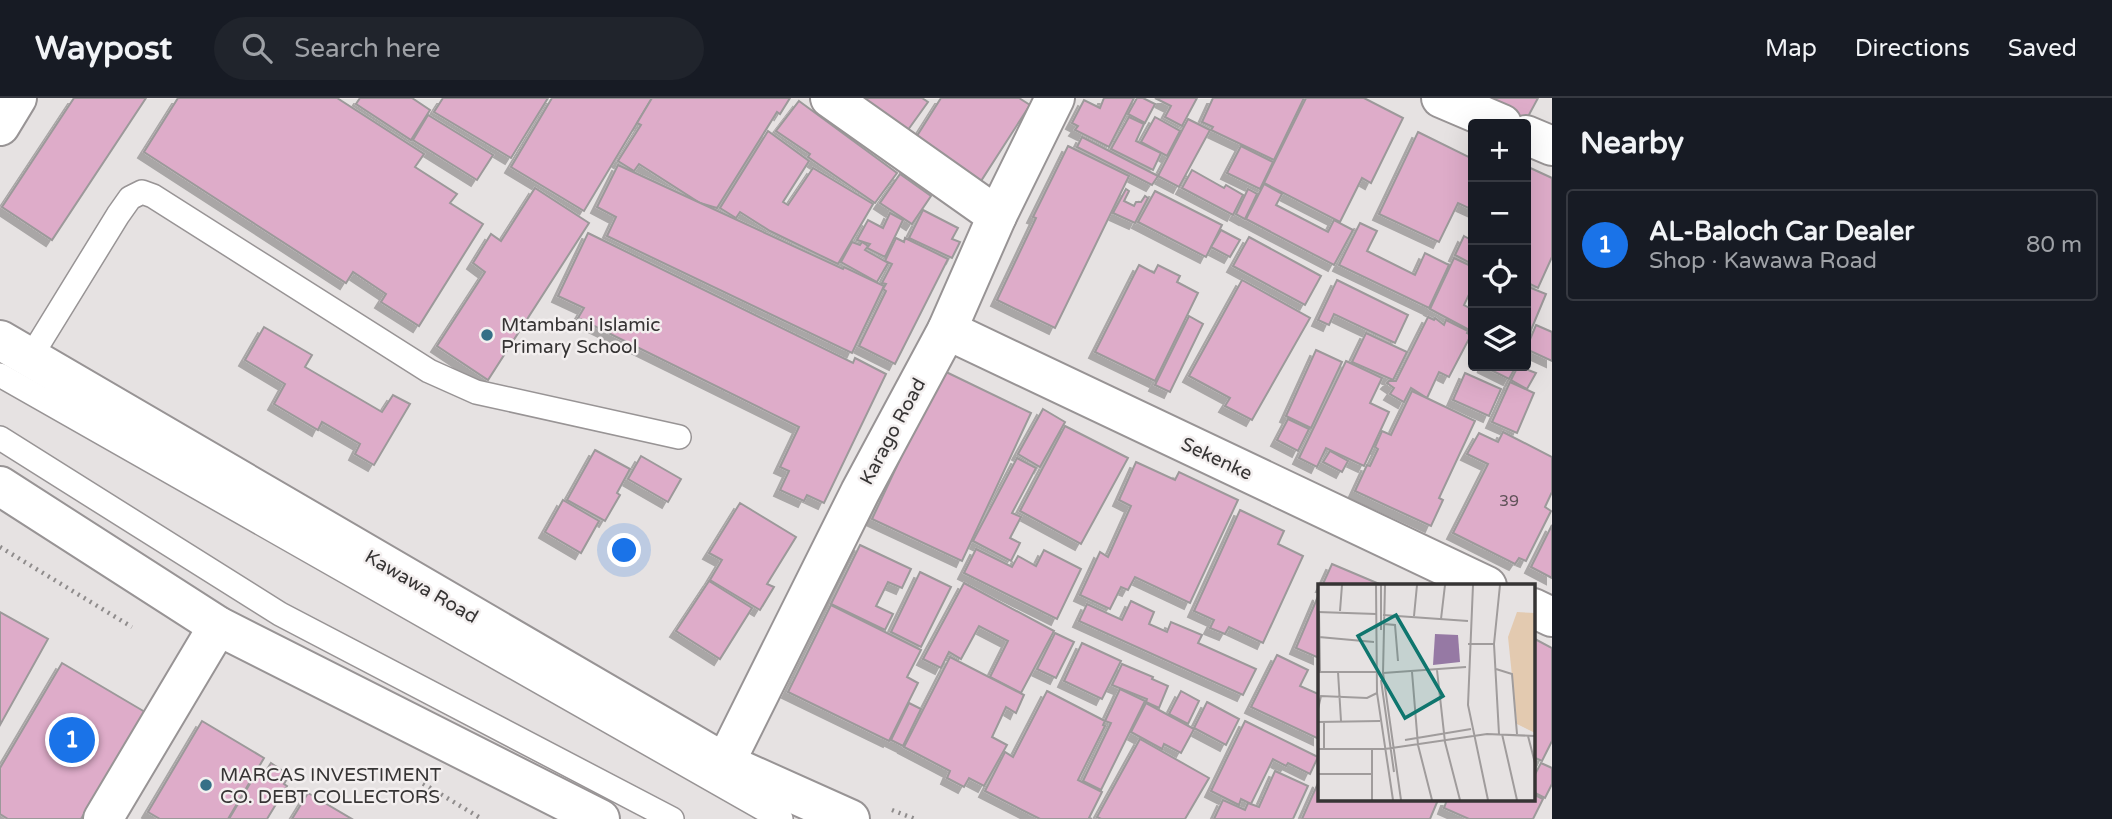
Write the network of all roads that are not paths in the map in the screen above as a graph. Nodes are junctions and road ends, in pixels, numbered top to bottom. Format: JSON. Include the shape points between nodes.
{"nodes":[{"id":1,"x":17,"y":98,"type":"edge"},
{"id":2,"x":830,"y":98,"type":"edge"},
{"id":3,"x":1055,"y":98,"type":"edge"},
{"id":4,"x":1441,"y":98,"type":"edge"},
{"id":5,"x":1490,"y":119,"type":"edge"},
{"id":6,"x":0,"y":126,"type":"edge"},
{"id":7,"x":1531,"y":137,"type":"edge"},
{"id":8,"x":1552,"y":146,"type":"edge"},
{"id":9,"x":998,"y":216,"type":"junction"},
{"id":10,"x":947,"y":330,"type":"junction"},
{"id":11,"x":10,"y":358,"type":"edge"},
{"id":12,"x":679,"y":436,"type":"dead end"},
{"id":13,"x":0,"y":438,"type":"edge"},
{"id":14,"x":0,"y":486,"type":"edge"},
{"id":15,"x":1483,"y":584,"type":"edge"},
{"id":16,"x":1534,"y":608,"type":"edge"},
{"id":17,"x":1552,"y":617,"type":"edge"},
{"id":18,"x":218,"y":626,"type":"junction"},
{"id":19,"x":724,"y":762,"type":"junction"},
{"id":20,"x":103,"y":819,"type":"edge"},
{"id":21,"x":600,"y":819,"type":"edge"},
{"id":22,"x":671,"y":819,"type":"edge"},
{"id":23,"x":781,"y":819,"type":"edge"},
{"id":24,"x":849,"y":819,"type":"edge"}],
"edges":[{"from":1,"to":6,"type":"street"},
{"from":2,"to":9,"type":"street"},
{"from":3,"to":9,"type":"street","name":"Karago Road"},
{"from":4,"to":5,"type":"street"},
{"from":7,"to":8,"type":"street"},
{"from":9,"to":10,"type":"street","name":"Karago Road"},
{"from":10,"to":15,"type":"street","name":"Sekenke"},
{"from":10,"to":19,"type":"street","name":"Karago Road"},
{"from":11,"to":12,"type":"lane","via":[[130,198],[142,192],[429,371],[476,392]]},
{"from":11,"to":19,"type":"street","name":"Kawawa Road"},
{"from":11,"to":23,"type":"lane","name":"Kawawa Road"},
{"from":13,"to":22,"type":"lane","via":[[280,614]]},
{"from":14,"to":18,"type":"street"},
{"from":16,"to":17,"type":"street"},
{"from":18,"to":20,"type":"street"},
{"from":18,"to":21,"type":"street"},
{"from":19,"to":24,"type":"street","name":"Kawawa Road"}]}
